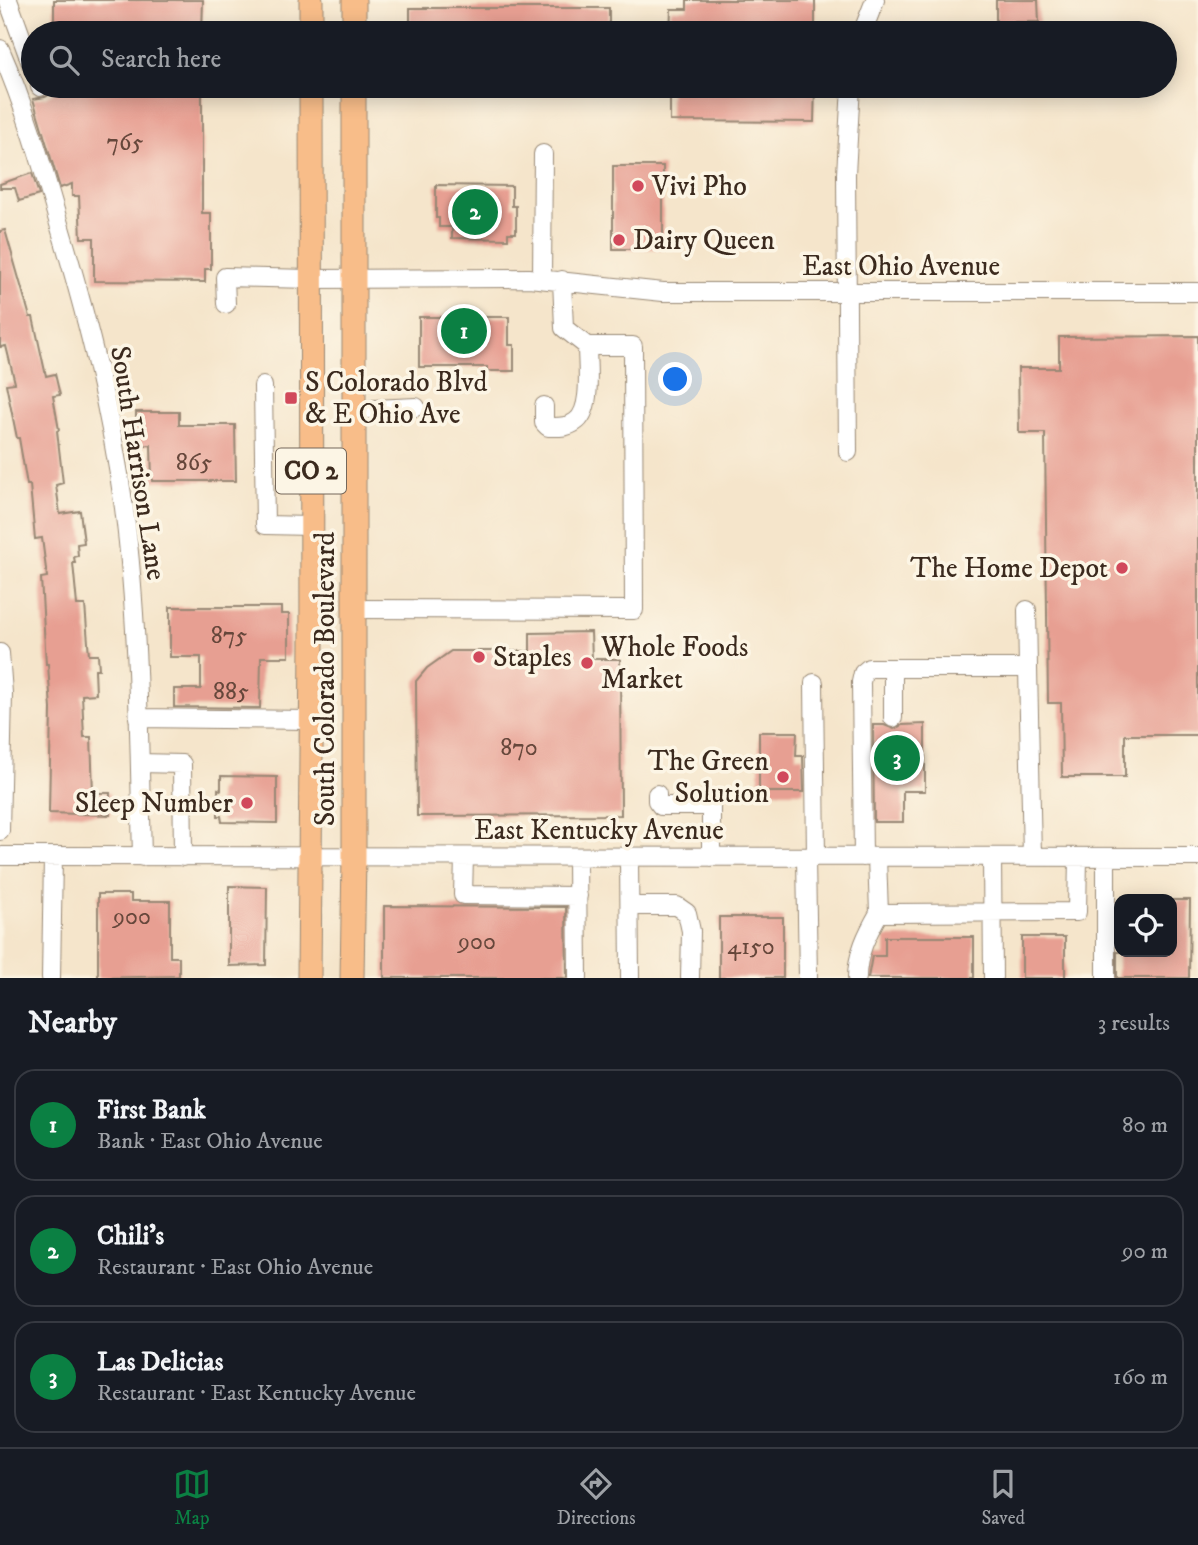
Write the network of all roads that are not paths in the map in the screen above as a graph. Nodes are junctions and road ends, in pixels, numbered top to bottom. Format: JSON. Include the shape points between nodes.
{"nodes":[{"id":1,"x":8,"y":0,"type":"edge"},
{"id":2,"x":311,"y":0,"type":"edge"},
{"id":3,"x":354,"y":0,"type":"edge"},
{"id":4,"x":876,"y":0,"type":"edge"},
{"id":5,"x":311,"y":21,"type":"edge"},
{"id":6,"x":354,"y":21,"type":"edge"},
{"id":7,"x":867,"y":21,"type":"edge"},
{"id":8,"x":21,"y":36,"type":"edge"},
{"id":9,"x":0,"y":49,"type":"edge"},
{"id":10,"x":311,"y":98,"type":"edge"},
{"id":11,"x":354,"y":98,"type":"edge"},
{"id":12,"x":850,"y":98,"type":"edge"},
{"id":13,"x":543,"y":154,"type":"dead end"},
{"id":14,"x":311,"y":279,"type":"junction"},
{"id":15,"x":354,"y":279,"type":"junction"},
{"id":16,"x":542,"y":279,"type":"junction"},
{"id":17,"x":562,"y":280,"type":"junction"},
{"id":18,"x":847,"y":292,"type":"junction"},
{"id":19,"x":1198,"y":292,"type":"edge"},
{"id":20,"x":226,"y":303,"type":"dead end"},
{"id":21,"x":587,"y":346,"type":"junction"},
{"id":22,"x":263,"y":386,"type":"dead end"},
{"id":23,"x":544,"y":406,"type":"dead end"},
{"id":24,"x":416,"y":407,"type":"dead end"},
{"id":25,"x":354,"y":410,"type":"junction"},
{"id":26,"x":848,"y":452,"type":"dead end"},
{"id":27,"x":311,"y":526,"type":"junction"},
{"id":28,"x":355,"y":609,"type":"junction"},
{"id":29,"x":1027,"y":610,"type":"dead end"},
{"id":30,"x":0,"y":653,"type":"edge"},
{"id":31,"x":893,"y":667,"type":"junction"},
{"id":32,"x":1028,"y":667,"type":"junction"},
{"id":33,"x":814,"y":683,"type":"dead end"},
{"id":34,"x":138,"y":718,"type":"junction"},
{"id":35,"x":893,"y":718,"type":"dead end"},
{"id":36,"x":311,"y":720,"type":"junction"},
{"id":37,"x":140,"y":763,"type":"junction"},
{"id":38,"x":657,"y":793,"type":"dead end"},
{"id":39,"x":0,"y":831,"type":"edge"},
{"id":40,"x":0,"y":856,"type":"edge"},
{"id":41,"x":310,"y":856,"type":"junction"},
{"id":42,"x":53,"y":857,"type":"junction"},
{"id":43,"x":142,"y":857,"type":"junction"},
{"id":44,"x":183,"y":857,"type":"junction"},
{"id":45,"x":354,"y":857,"type":"junction"},
{"id":46,"x":464,"y":857,"type":"junction"},
{"id":47,"x":577,"y":857,"type":"junction"},
{"id":48,"x":629,"y":857,"type":"junction"},
{"id":49,"x":711,"y":857,"type":"junction"},
{"id":50,"x":811,"y":857,"type":"junction"},
{"id":51,"x":870,"y":857,"type":"junction"},
{"id":52,"x":992,"y":857,"type":"junction"},
{"id":53,"x":1032,"y":857,"type":"junction"},
{"id":54,"x":1078,"y":857,"type":"junction"},
{"id":55,"x":1106,"y":857,"type":"junction"},
{"id":56,"x":1198,"y":857,"type":"edge"},
{"id":57,"x":578,"y":896,"type":"junction"},
{"id":58,"x":630,"y":906,"type":"junction"},
{"id":59,"x":878,"y":913,"type":"junction"},
{"id":60,"x":992,"y":913,"type":"junction"},
{"id":61,"x":51,"y":978,"type":"edge"},
{"id":62,"x":309,"y":978,"type":"edge"},
{"id":63,"x":352,"y":978,"type":"edge"},
{"id":64,"x":578,"y":978,"type":"edge"},
{"id":65,"x":630,"y":978,"type":"edge"},
{"id":66,"x":690,"y":978,"type":"edge"},
{"id":67,"x":808,"y":978,"type":"edge"},
{"id":68,"x":857,"y":978,"type":"edge"},
{"id":69,"x":993,"y":978,"type":"edge"},
{"id":70,"x":1107,"y":978,"type":"edge"}],
"edges":[{"from":1,"to":8,"type":"street"},
{"from":2,"to":5,"type":"main road"},
{"from":3,"to":6,"type":"main road"},
{"from":4,"to":7,"type":"street"},
{"from":9,"to":34,"type":"street","name":"South Harrison Lane","via":[[43,170],[100,370],[124,506]]},
{"from":10,"to":14,"type":"main road","name":"South Colorado Boulevard","number":"CO 2"},
{"from":11,"to":15,"type":"main road","name":"South Colorado Boulevard","number":"CO 2"},
{"from":12,"to":18,"type":"street"},
{"from":13,"to":16,"type":"street"},
{"from":14,"to":15,"type":"street","name":"East Ohio Avenue"},
{"from":14,"to":20,"type":"street","name":"East Ohio Avenue","via":[[225,277]]},
{"from":14,"to":27,"type":"main road","name":"South Colorado Boulevard","number":"CO 2"},
{"from":15,"to":16,"type":"street","name":"East Ohio Avenue"},
{"from":15,"to":25,"type":"main road","name":"South Colorado Boulevard","number":"CO 2"},
{"from":16,"to":17,"type":"street","name":"East Ohio Avenue"},
{"from":17,"to":18,"type":"street","name":"East Ohio Avenue","via":[[663,292]]},
{"from":17,"to":21,"type":"street","via":[[564,328]]},
{"from":18,"to":19,"type":"street","name":"East Ohio Avenue"},
{"from":18,"to":26,"type":"street"},
{"from":21,"to":23,"type":"street","via":[[583,416],[565,426],[548,427]]},
{"from":21,"to":28,"type":"street","via":[[633,346],[634,610]]},
{"from":22,"to":27,"type":"street","via":[[265,526]]},
{"from":24,"to":25,"type":"street"},
{"from":25,"to":28,"type":"main road","name":"South Colorado Boulevard","number":"CO 2"},
{"from":27,"to":36,"type":"main road","name":"South Colorado Boulevard","number":"CO 2"},
{"from":28,"to":45,"type":"main road","name":"South Colorado Boulevard","number":"CO 2"},
{"from":29,"to":32,"type":"street"},
{"from":30,"to":39,"type":"street","via":[[4,693]]},
{"from":31,"to":32,"type":"street"},
{"from":31,"to":35,"type":"street"},
{"from":31,"to":51,"type":"street","via":[[869,667],[861,682]]},
{"from":32,"to":53,"type":"street"},
{"from":33,"to":50,"type":"street"},
{"from":34,"to":36,"type":"street"},
{"from":34,"to":37,"type":"street","name":"South Harrison Lane"},
{"from":36,"to":41,"type":"main road","name":"South Colorado Boulevard","number":"CO 2"},
{"from":37,"to":43,"type":"street","name":"South Harrison Lane"},
{"from":37,"to":44,"type":"street","via":[[182,764]]},
{"from":38,"to":49,"type":"street","via":[[662,806],[711,806]]},
{"from":40,"to":42,"type":"street","name":"East Kentucky Avenue"},
{"from":41,"to":44,"type":"street","name":"East Kentucky Avenue"},
{"from":41,"to":45,"type":"street","name":"East Kentucky Avenue"},
{"from":41,"to":62,"type":"main road","name":"South Colorado Boulevard","number":"CO 2"},
{"from":42,"to":43,"type":"street","name":"East Kentucky Avenue"},
{"from":42,"to":61,"type":"street"},
{"from":43,"to":44,"type":"street","name":"East Kentucky Avenue"},
{"from":45,"to":46,"type":"street","name":"East Kentucky Avenue"},
{"from":45,"to":63,"type":"main road","name":"South Colorado Boulevard","number":"CO 2"},
{"from":46,"to":47,"type":"street","name":"East Kentucky Avenue"},
{"from":46,"to":57,"type":"street","via":[[463,895]]},
{"from":47,"to":48,"type":"street","name":"East Kentucky Avenue"},
{"from":47,"to":57,"type":"street"},
{"from":48,"to":49,"type":"street","name":"East Kentucky Avenue"},
{"from":48,"to":58,"type":"street"},
{"from":49,"to":50,"type":"street","name":"East Kentucky Avenue"},
{"from":50,"to":51,"type":"street","name":"East Kentucky Avenue"},
{"from":50,"to":67,"type":"street"},
{"from":51,"to":52,"type":"street","name":"East Kentucky Avenue"},
{"from":51,"to":59,"type":"street"},
{"from":52,"to":53,"type":"street","name":"East Kentucky Avenue"},
{"from":52,"to":60,"type":"street"},
{"from":53,"to":54,"type":"street","name":"East Kentucky Avenue"},
{"from":54,"to":55,"type":"street","name":"East Kentucky Avenue"},
{"from":54,"to":60,"type":"street","via":[[1077,912]]},
{"from":55,"to":56,"type":"street","name":"East Kentucky Avenue"},
{"from":55,"to":70,"type":"street"},
{"from":57,"to":64,"type":"street"},
{"from":58,"to":65,"type":"street"},
{"from":58,"to":66,"type":"street","via":[[677,906],[687,913]]},
{"from":59,"to":60,"type":"street"},
{"from":59,"to":68,"type":"street","via":[[864,939]]},
{"from":60,"to":69,"type":"street"}]}
